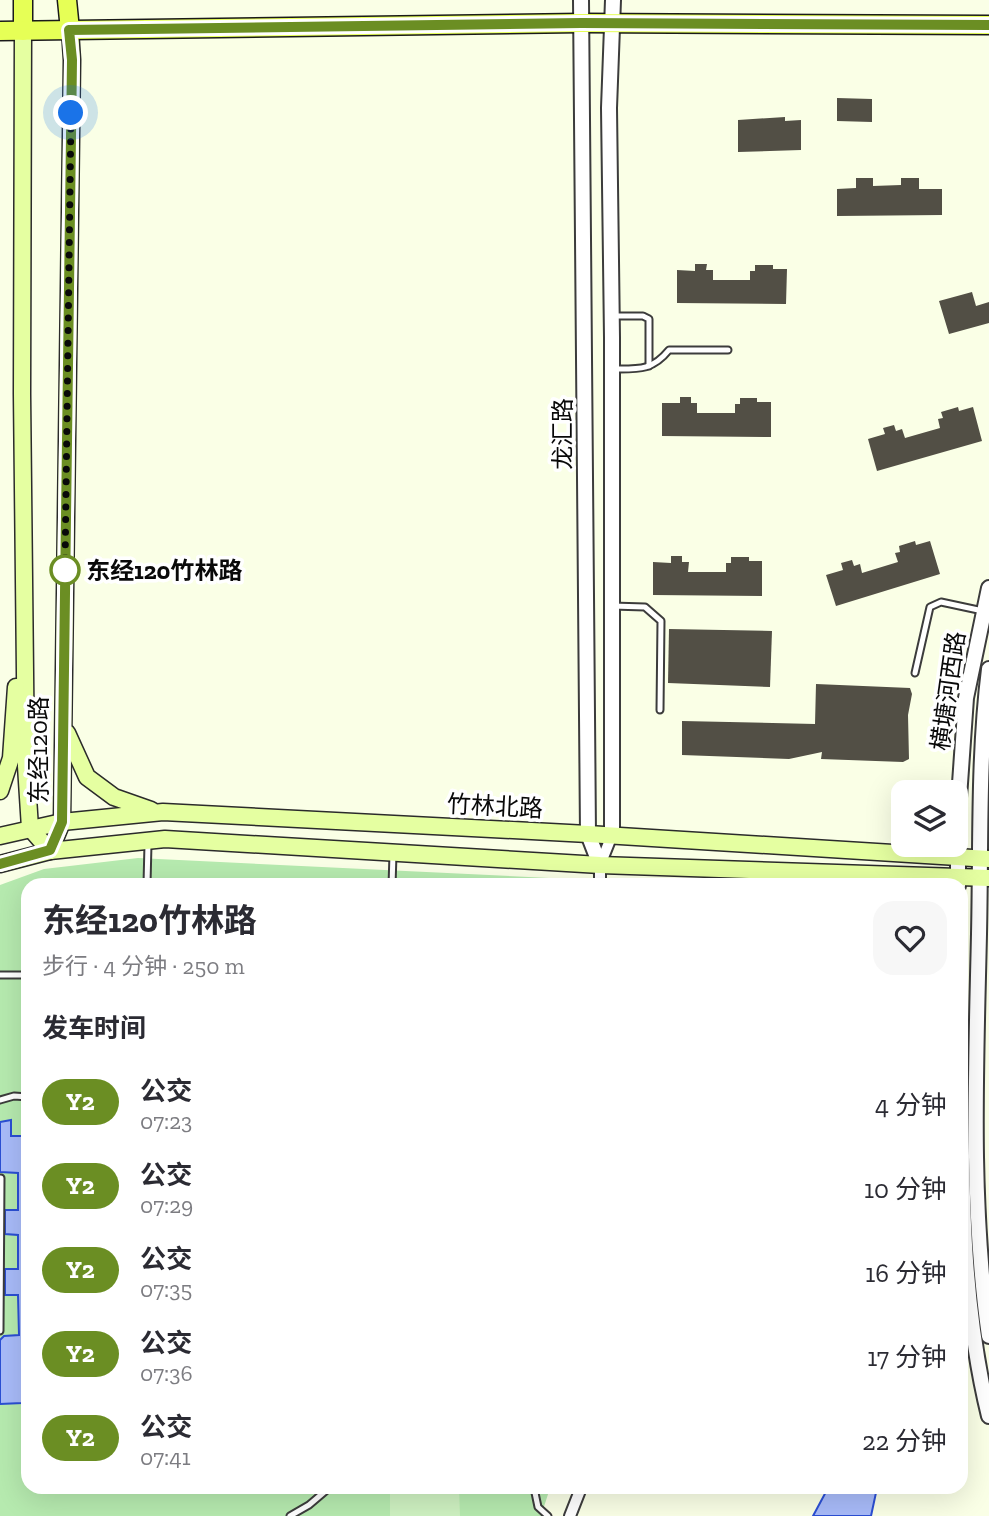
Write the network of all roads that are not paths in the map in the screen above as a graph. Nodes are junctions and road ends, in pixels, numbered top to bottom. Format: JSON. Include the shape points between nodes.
{"nodes":[{"id":1,"x":23,"y":0,"type":"edge"},
{"id":2,"x":67,"y":0,"type":"edge"},
{"id":3,"x":581,"y":0,"type":"edge"},
{"id":4,"x":613,"y":0,"type":"edge"},
{"id":5,"x":581,"y":23,"type":"junction"},
{"id":6,"x":612,"y":24,"type":"junction"},
{"id":7,"x":989,"y":25,"type":"edge"},
{"id":8,"x":69,"y":30,"type":"junction"},
{"id":9,"x":0,"y":31,"type":"edge"},
{"id":10,"x":23,"y":31,"type":"junction"},
{"id":11,"x":612,"y":316,"type":"junction"},
{"id":12,"x":728,"y":350,"type":"dead end"},
{"id":13,"x":649,"y":366,"type":"junction"},
{"id":14,"x":612,"y":369,"type":"junction"},
{"id":15,"x":24,"y":573,"type":"junction"},
{"id":16,"x":989,"y":588,"type":"edge"},
{"id":17,"x":612,"y":606,"type":"junction"},
{"id":18,"x":983,"y":611,"type":"junction"},
{"id":19,"x":989,"y":670,"type":"edge"},
{"id":20,"x":915,"y":673,"type":"dead end"},
{"id":21,"x":660,"y":710,"type":"dead end"},
{"id":22,"x":63,"y":722,"type":"junction"},
{"id":23,"x":961,"y":780,"type":"edge"},
{"id":24,"x":0,"y":791,"type":"edge"},
{"id":25,"x":226,"y":816,"type":"junction"},
{"id":26,"x":62,"y":822,"type":"junction"},
{"id":27,"x":30,"y":828,"type":"junction"},
{"id":28,"x":588,"y":834,"type":"junction"},
{"id":29,"x":612,"y":835,"type":"junction"},
{"id":30,"x":0,"y":836,"type":"edge"},
{"id":31,"x":148,"y":841,"type":"junction"},
{"id":32,"x":50,"y":850,"type":"junction"},
{"id":33,"x":393,"y":852,"type":"junction"},
{"id":34,"x":891,"y":853,"type":"edge"},
{"id":35,"x":957,"y":857,"type":"joint"},
{"id":36,"x":984,"y":859,"type":"edge"},
{"id":37,"x":0,"y":863,"type":"edge"},
{"id":38,"x":600,"y":864,"type":"junction"},
{"id":39,"x":985,"y":877,"type":"edge"},
{"id":40,"x":147,"y":878,"type":"edge"},
{"id":41,"x":392,"y":878,"type":"edge"},
{"id":42,"x":600,"y":878,"type":"edge"},
{"id":43,"x":895,"y":878,"type":"edge"},
{"id":44,"x":958,"y":878,"type":"edge"},
{"id":45,"x":0,"y":975,"type":"edge"},
{"id":46,"x":21,"y":975,"type":"edge"},
{"id":47,"x":21,"y":1096,"type":"edge"},
{"id":48,"x":0,"y":1100,"type":"edge"},
{"id":49,"x":1,"y":1178,"type":"edge"},
{"id":50,"x":983,"y":1201,"type":"edge"},
{"id":51,"x":968,"y":1283,"type":"edge"},
{"id":52,"x":0,"y":1331,"type":"edge"},
{"id":53,"x":989,"y":1336,"type":"edge"},
{"id":54,"x":989,"y":1416,"type":"edge"},
{"id":55,"x":322,"y":1494,"type":"edge"},
{"id":56,"x":535,"y":1494,"type":"edge"},
{"id":57,"x":579,"y":1494,"type":"edge"},
{"id":58,"x":290,"y":1516,"type":"edge"},
{"id":59,"x":548,"y":1516,"type":"edge"},
{"id":60,"x":570,"y":1516,"type":"edge"}],
"edges":[{"from":1,"to":10,"type":"main road","name":"东经120路"},
{"from":2,"to":8,"type":"main road","name":"东经120路"},
{"from":3,"to":5,"type":"street","name":"龙汇路"},
{"from":4,"to":6,"type":"street","name":"龙汇路"},
{"from":5,"to":6,"type":"main road"},
{"from":5,"to":8,"type":"main road"},
{"from":5,"to":28,"type":"street","name":"龙汇路"},
{"from":6,"to":7,"type":"main road"},
{"from":6,"to":11,"type":"street","name":"龙汇路"},
{"from":8,"to":10,"type":"main road"},
{"from":8,"to":22,"type":"main road","name":"东经120路"},
{"from":9,"to":10,"type":"main road"},
{"from":10,"to":15,"type":"main road","name":"东经120路"},
{"from":11,"to":13,"type":"lane","via":[[649,319]]},
{"from":11,"to":14,"type":"street","name":"龙汇路"},
{"from":12,"to":13,"type":"lane","via":[[669,350],[660,362]]},
{"from":13,"to":14,"type":"lane"},
{"from":14,"to":17,"type":"street","name":"龙汇路"},
{"from":15,"to":24,"type":"main road","via":[[11,758]]},
{"from":15,"to":27,"type":"main road","name":"东经120路"},
{"from":16,"to":18,"type":"street","name":"横塘河西路"},
{"from":17,"to":21,"type":"lane","via":[[645,607],[662,621]]},
{"from":17,"to":29,"type":"street","name":"龙汇路"},
{"from":18,"to":20,"type":"lane","via":[[941,602],[930,607]]},
{"from":18,"to":23,"type":"street","name":"横塘河西路","via":[[966,698]]},
{"from":19,"to":36,"type":"street","name":"横塘河西路","via":[[979,812]]},
{"from":22,"to":25,"type":"main road","via":[[87,778],[114,797],[146,810]]},
{"from":22,"to":26,"type":"main road","name":"东经120路"},
{"from":25,"to":26,"type":"main road","name":"竹林北路","via":[[163,813]]},
{"from":25,"to":28,"type":"main road","name":"竹林北路"},
{"from":26,"to":27,"type":"main road","name":"竹林北路"},
{"from":26,"to":32,"type":"main road","name":"东经120路"},
{"from":27,"to":30,"type":"main road","name":"竹林北路"},
{"from":27,"to":32,"type":"main road","name":"东经120路"},
{"from":28,"to":29,"type":"main road","name":"竹林北路"},
{"from":28,"to":38,"type":"street","name":"龙汇路"},
{"from":29,"to":34,"type":"main road","name":"竹林北路"},
{"from":29,"to":38,"type":"street"},
{"from":31,"to":32,"type":"main road"},
{"from":31,"to":33,"type":"main road"},
{"from":31,"to":40,"type":"lane"},
{"from":32,"to":37,"type":"main road"},
{"from":33,"to":38,"type":"main road"},
{"from":33,"to":41,"type":"lane"},
{"from":35,"to":36,"type":"main road","name":"竹林北路"},
{"from":35,"to":44,"type":"street","name":"横塘河西路"},
{"from":36,"to":39,"type":"street","name":"横塘河西路"},
{"from":38,"to":42,"type":"street"},
{"from":38,"to":43,"type":"main road"},
{"from":39,"to":50,"type":"street","name":"横塘河西路","via":[[978,1133]]},
{"from":45,"to":46,"type":"lane"},
{"from":47,"to":48,"type":"lane"},
{"from":49,"to":52,"type":"lane"},
{"from":50,"to":53,"type":"street","name":"横塘河西路","via":[[980,1274]]},
{"from":51,"to":54,"type":"street","via":[[977,1367]]},
{"from":55,"to":58,"type":"lane"},
{"from":56,"to":59,"type":"lane","via":[[538,1507]]},
{"from":57,"to":60,"type":"street"}]}
